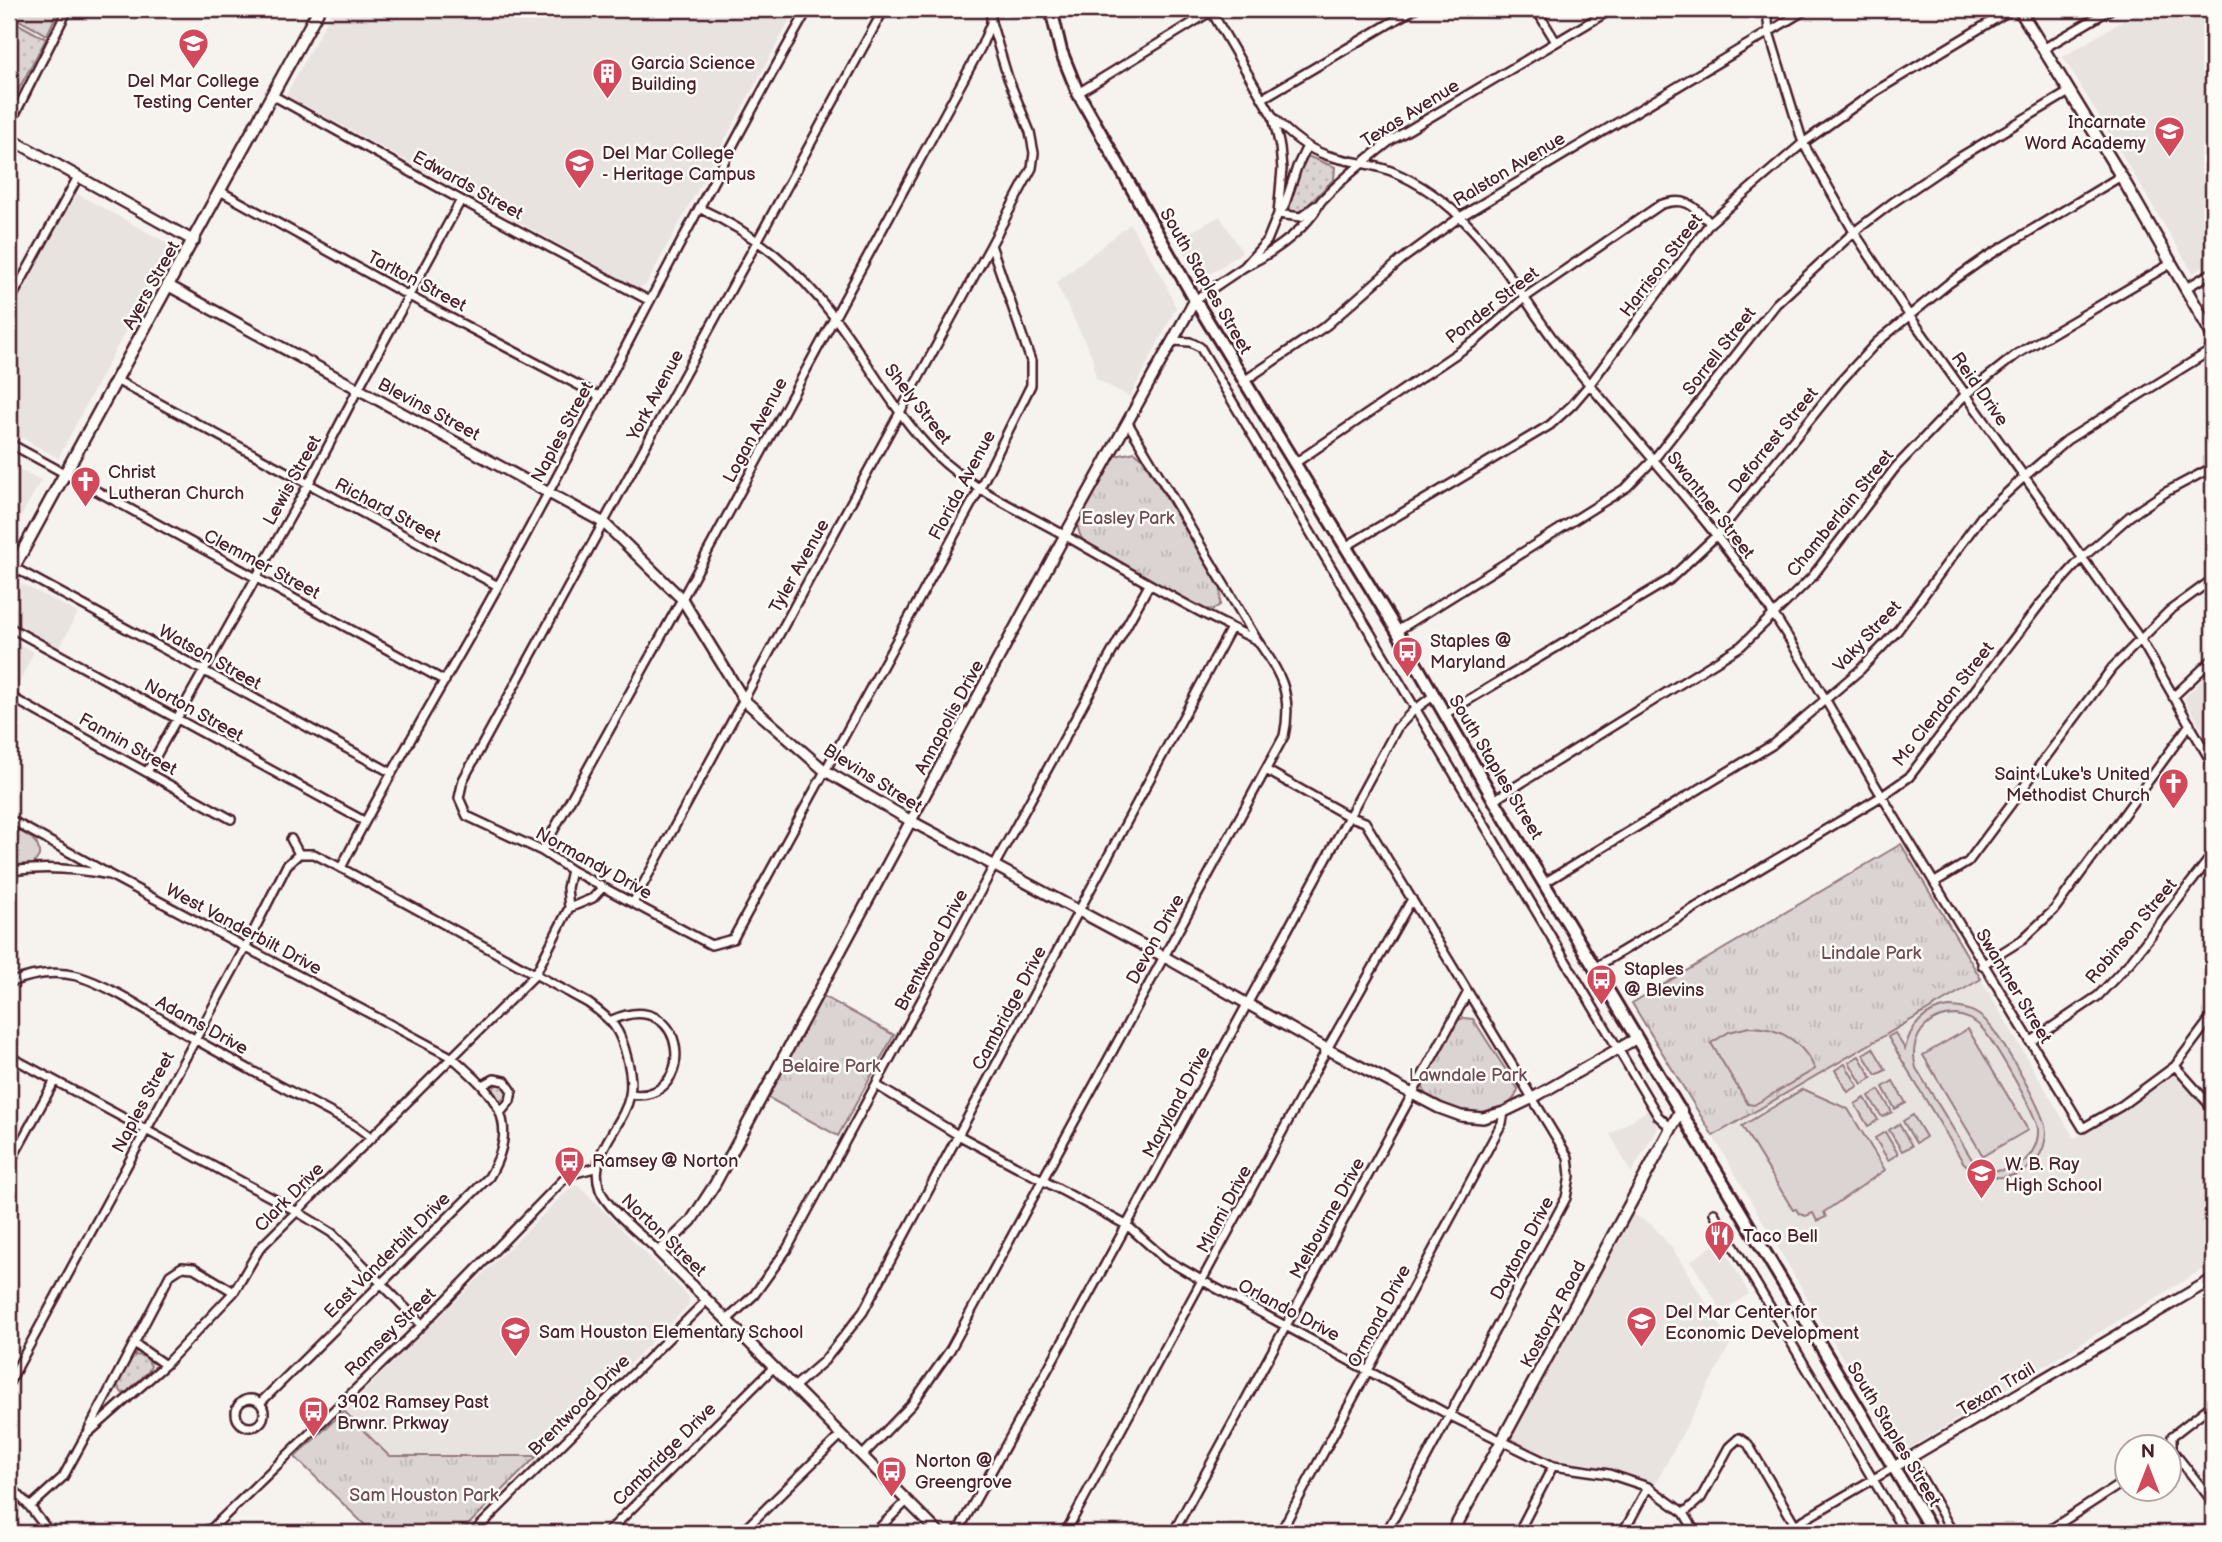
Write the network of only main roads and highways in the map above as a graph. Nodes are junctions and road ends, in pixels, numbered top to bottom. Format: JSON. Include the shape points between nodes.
{"nodes":[{"id":1,"x":319,"y":9,"type":"edge"},
{"id":2,"x":1051,"y":9,"type":"edge"},
{"id":3,"x":2019,"y":9,"type":"edge"},
{"id":4,"x":2213,"y":336,"type":"edge"},
{"id":5,"x":11,"y":572,"type":"edge"},
{"id":6,"x":1681,"y":1110,"type":"junction"},
{"id":7,"x":1452,"y":1533,"type":"edge"},
{"id":8,"x":1933,"y":1533,"type":"edge"}],
"edges":[{"from":1,"to":5,"type":"main road","name":"Ayers Street"},
{"from":2,"to":6,"type":"main road","name":"South Staples Street","via":[[1078,93],[1195,300]]},
{"from":3,"to":4,"type":"main road"},
{"from":6,"to":7,"type":"main road","name":"Kostoryz Road"},
{"from":6,"to":8,"type":"main road","name":"South Staples Street"}]}
